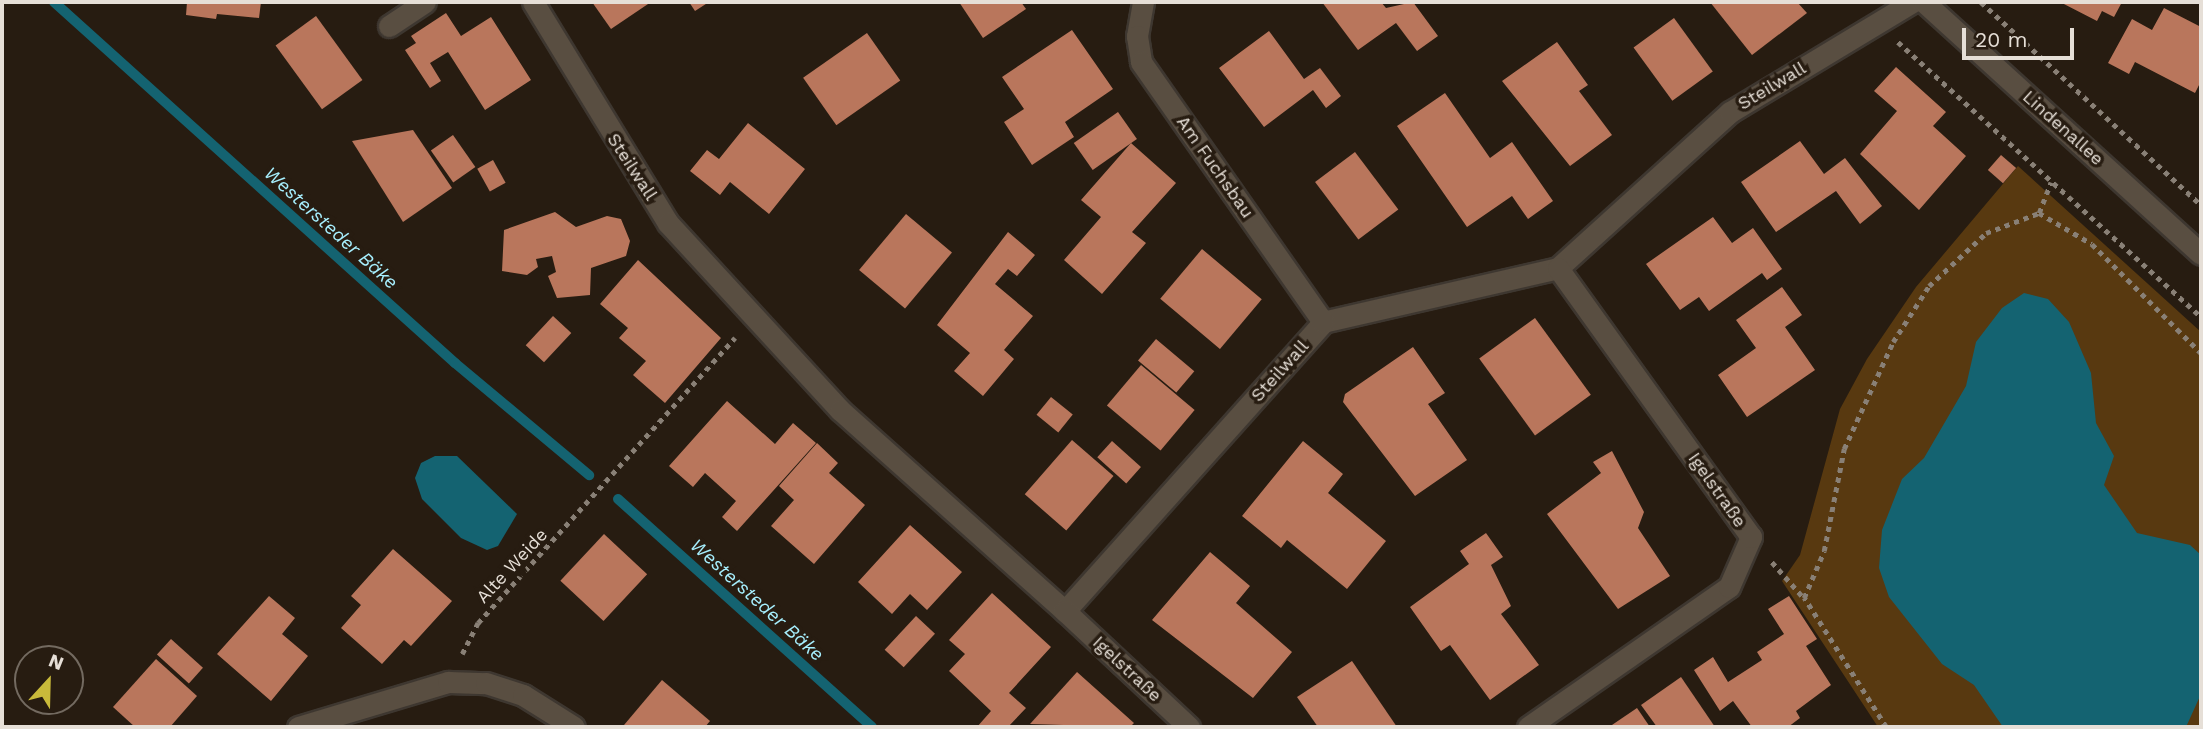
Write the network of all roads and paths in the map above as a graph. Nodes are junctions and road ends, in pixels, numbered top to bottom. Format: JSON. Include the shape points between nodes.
{"nodes":[{"id":1,"x":425,"y":2,"type":"edge"},
{"id":2,"x":533,"y":2,"type":"edge"},
{"id":3,"x":1143,"y":2,"type":"edge"},
{"id":4,"x":1912,"y":2,"type":"edge"},
{"id":5,"x":1924,"y":2,"type":"edge"},
{"id":6,"x":1981,"y":2,"type":"edge"},
{"id":7,"x":1877,"y":23,"type":"junction"},
{"id":8,"x":389,"y":26,"type":"dead end"},
{"id":9,"x":2052,"y":182,"type":"junction"},
{"id":10,"x":2201,"y":205,"type":"edge"},
{"id":11,"x":2039,"y":213,"type":"junction"},
{"id":12,"x":2201,"y":254,"type":"edge"},
{"id":13,"x":1558,"y":268,"type":"junction"},
{"id":14,"x":754,"y":316,"type":"junction"},
{"id":15,"x":2201,"y":317,"type":"edge"},
{"id":16,"x":1323,"y":323,"type":"junction"},
{"id":17,"x":2201,"y":353,"type":"edge"},
{"id":18,"x":1751,"y":537,"type":"junction"},
{"id":19,"x":1804,"y":598,"type":"junction"},
{"id":20,"x":1065,"y":611,"type":"junction"},
{"id":21,"x":448,"y":682,"type":"junction"},
{"id":22,"x":298,"y":727,"type":"edge"},
{"id":23,"x":574,"y":727,"type":"edge"},
{"id":24,"x":1189,"y":727,"type":"edge"},
{"id":25,"x":1528,"y":727,"type":"edge"},
{"id":26,"x":1886,"y":727,"type":"edge"}],
"edges":[{"from":1,"to":8,"type":"street"},
{"from":2,"to":14,"type":"street","name":"Steilwall","via":[[668,223]]},
{"from":3,"to":16,"type":"street","name":"Am Fuchsbau","via":[[1141,62]]},
{"from":4,"to":7,"type":"street","name":"Steilwall"},
{"from":5,"to":12,"type":"street","name":"Lindenallee"},
{"from":6,"to":10,"type":"path"},
{"from":7,"to":9,"type":"path"},
{"from":7,"to":13,"type":"street","name":"Steilwall","via":[[1730,112]]},
{"from":9,"to":11,"type":"path"},
{"from":9,"to":15,"type":"path"},
{"from":11,"to":17,"type":"path","via":[[2092,244]]},
{"from":11,"to":19,"type":"path","via":[[1986,233],[1928,286],[1893,342],[1844,449],[1824,551]]},
{"from":13,"to":16,"type":"street","name":"Steilwall"},
{"from":13,"to":18,"type":"street","name":"Igelstraße"},
{"from":14,"to":20,"type":"street","name":"Steilwall","via":[[840,410]]},
{"from":14,"to":21,"type":"path","name":"Alte Weide","via":[[612,480],[478,623]]},
{"from":16,"to":20,"type":"street","name":"Steilwall"},
{"from":18,"to":19,"type":"path"},
{"from":18,"to":25,"type":"street","name":"Igelstraße","via":[[1729,587]]},
{"from":19,"to":26,"type":"path"},
{"from":20,"to":24,"type":"street","name":"Igelstraße"},
{"from":21,"to":22,"type":"street"},
{"from":21,"to":23,"type":"street","via":[[486,683],[523,695]]}]}
